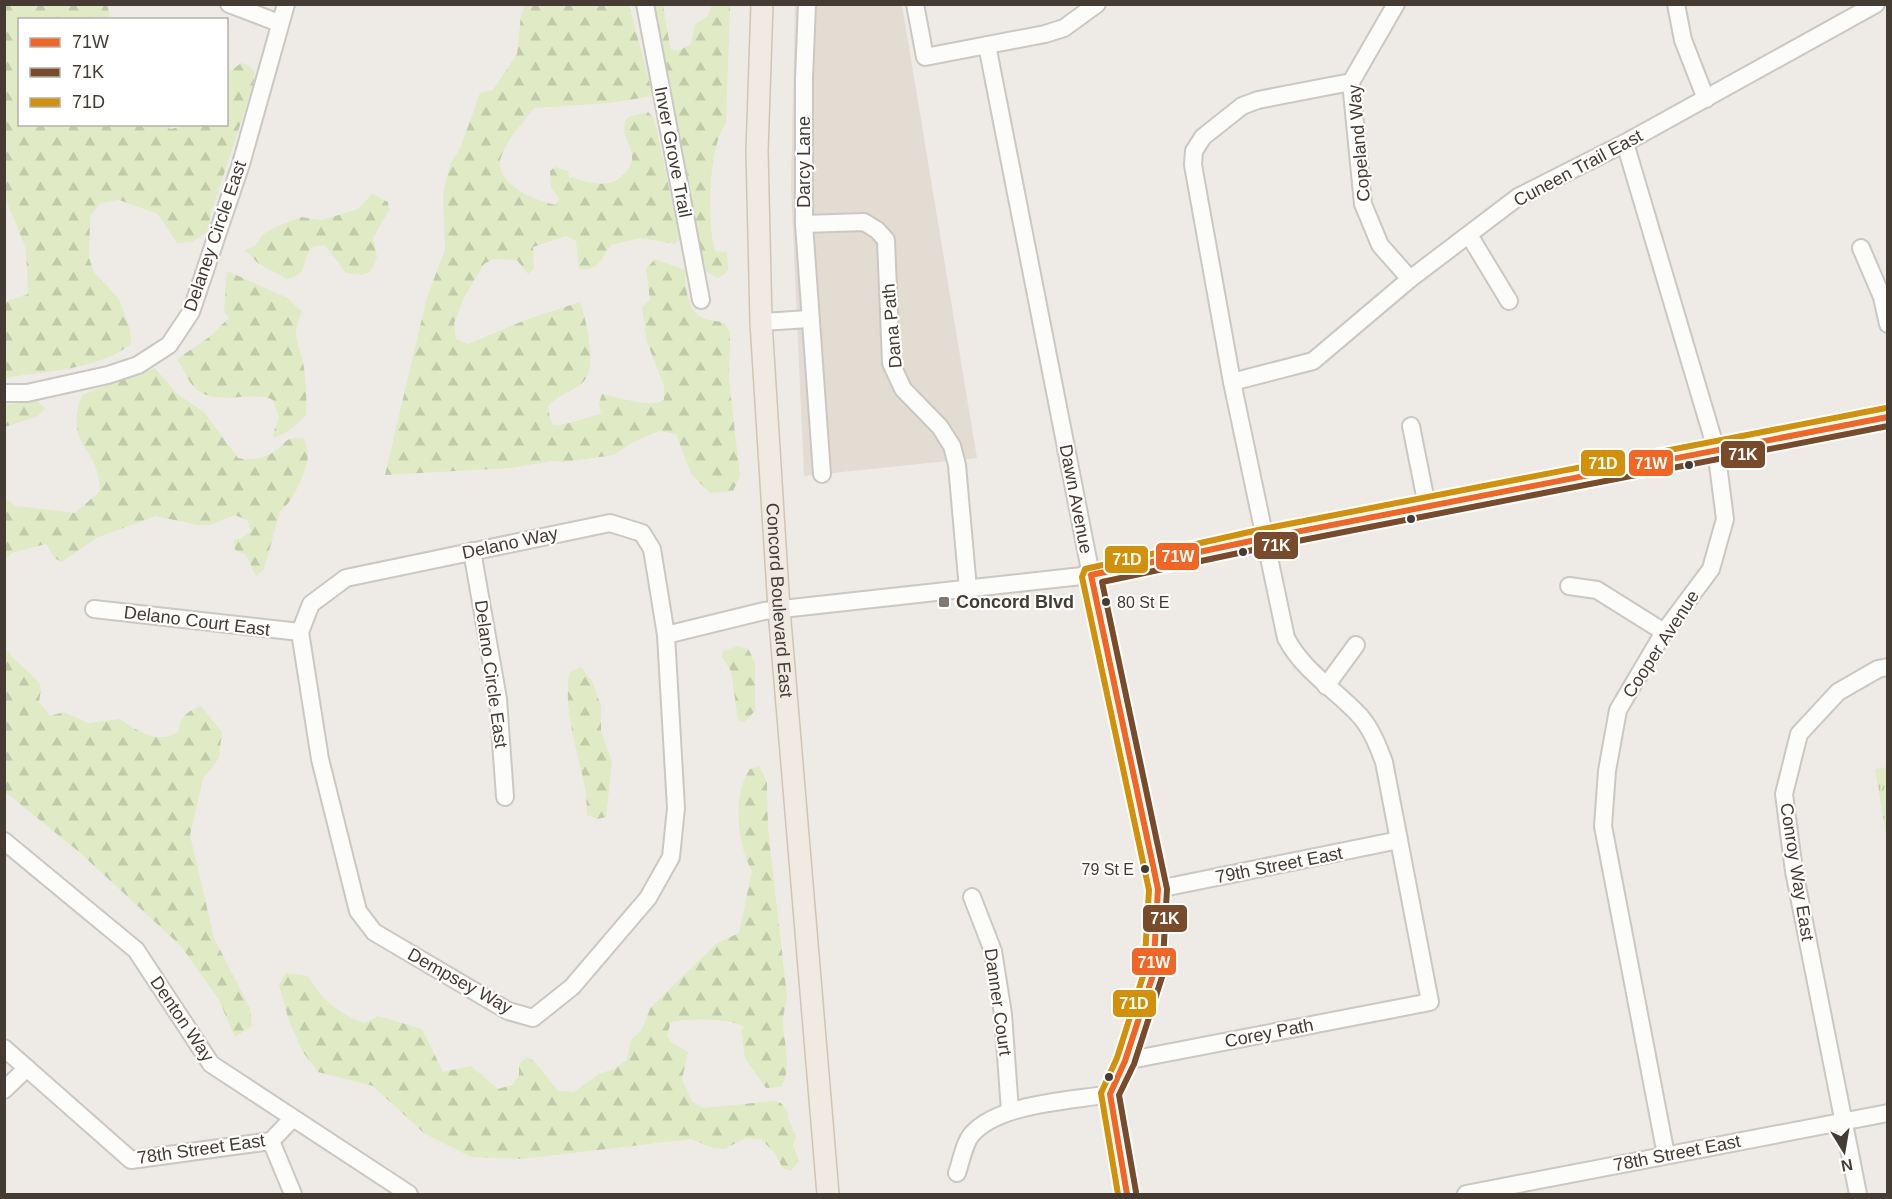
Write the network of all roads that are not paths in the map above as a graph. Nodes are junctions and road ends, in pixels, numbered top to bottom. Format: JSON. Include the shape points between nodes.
{"nodes":[{"id":1,"x":229,"y":4,"type":"edge"},
{"id":2,"x":286,"y":4,"type":"edge"},
{"id":3,"x":645,"y":4,"type":"edge"},
{"id":4,"x":762,"y":4,"type":"edge"},
{"id":5,"x":807,"y":4,"type":"edge"},
{"id":6,"x":915,"y":4,"type":"edge"},
{"id":7,"x":1097,"y":4,"type":"edge"},
{"id":8,"x":1396,"y":4,"type":"edge"},
{"id":9,"x":1676,"y":4,"type":"edge"},
{"id":10,"x":1872,"y":5,"type":"edge"},
{"id":11,"x":279,"y":24,"type":"junction"},
{"id":12,"x":987,"y":45,"type":"junction"},
{"id":13,"x":1351,"y":82,"type":"junction"},
{"id":14,"x":1706,"y":99,"type":"junction"},
{"id":15,"x":1625,"y":143,"type":"junction"},
{"id":16,"x":804,"y":224,"type":"junction"},
{"id":17,"x":1469,"y":235,"type":"junction"},
{"id":18,"x":1861,"y":248,"type":"dead end"},
{"id":19,"x":1410,"y":279,"type":"junction"},
{"id":20,"x":701,"y":300,"type":"dead end"},
{"id":21,"x":1509,"y":301,"type":"dead end"},
{"id":22,"x":809,"y":319,"type":"junction"},
{"id":23,"x":761,"y":322,"type":"junction"},
{"id":24,"x":1887,"y":324,"type":"edge"},
{"id":25,"x":1232,"y":382,"type":"junction"},
{"id":26,"x":4,"y":393,"type":"edge"},
{"id":27,"x":1887,"y":417,"type":"edge"},
{"id":28,"x":1411,"y":426,"type":"dead end"},
{"id":29,"x":1716,"y":449,"type":"junction"},
{"id":30,"x":822,"y":474,"type":"dead end"},
{"id":31,"x":1427,"y":506,"type":"junction"},
{"id":32,"x":1265,"y":538,"type":"junction"},
{"id":33,"x":472,"y":551,"type":"junction"},
{"id":34,"x":1091,"y":575,"type":"junction"},
{"id":35,"x":1569,"y":586,"type":"dead end"},
{"id":36,"x":968,"y":589,"type":"junction"},
{"id":37,"x":94,"y":609,"type":"dead end"},
{"id":38,"x":778,"y":609,"type":"junction"},
{"id":39,"x":300,"y":632,"type":"junction"},
{"id":40,"x":1664,"y":632,"type":"junction"},
{"id":41,"x":666,"y":635,"type":"junction"},
{"id":42,"x":1356,"y":645,"type":"dead end"},
{"id":43,"x":1887,"y":667,"type":"edge"},
{"id":44,"x":1326,"y":686,"type":"junction"},
{"id":45,"x":505,"y":797,"type":"dead end"},
{"id":46,"x":1399,"y":840,"type":"junction"},
{"id":47,"x":4,"y":841,"type":"edge"},
{"id":48,"x":1158,"y":889,"type":"junction"},
{"id":49,"x":972,"y":897,"type":"dead end"},
{"id":50,"x":4,"y":1048,"type":"edge"},
{"id":51,"x":1125,"y":1061,"type":"junction"},
{"id":52,"x":27,"y":1068,"type":"junction"},
{"id":53,"x":4,"y":1090,"type":"edge"},
{"id":54,"x":1110,"y":1094,"type":"junction"},
{"id":55,"x":1010,"y":1111,"type":"junction"},
{"id":56,"x":1887,"y":1113,"type":"edge"},
{"id":57,"x":292,"y":1119,"type":"junction"},
{"id":58,"x":1845,"y":1121,"type":"junction"},
{"id":59,"x":271,"y":1141,"type":"junction"},
{"id":60,"x":1666,"y":1155,"type":"junction"},
{"id":61,"x":957,"y":1173,"type":"dead end"},
{"id":62,"x":294,"y":1194,"type":"edge"},
{"id":63,"x":409,"y":1194,"type":"edge"},
{"id":64,"x":828,"y":1194,"type":"edge"},
{"id":65,"x":1127,"y":1194,"type":"edge"},
{"id":66,"x":1466,"y":1194,"type":"edge"},
{"id":67,"x":1858,"y":1194,"type":"edge"}],
"edges":[{"from":1,"to":11,"type":"street"},
{"from":2,"to":11,"type":"street","name":"Delaney Circle East"},
{"from":3,"to":20,"type":"street","name":"Inver Grove Trail"},
{"from":4,"to":23,"type":"main road","name":"Concord Boulevard East","via":[[757,151]]},
{"from":5,"to":16,"type":"street","name":"Darcy Lane"},
{"from":6,"to":12,"type":"street","via":[[925,57]]},
{"from":7,"to":12,"type":"street","via":[[1064,28]]},
{"from":8,"to":13,"type":"street","name":"Copeland Way"},
{"from":9,"to":14,"type":"street","via":[[1683,40]]},
{"from":10,"to":14,"type":"street","name":"Cuneen Trail East"},
{"from":11,"to":26,"type":"street","name":"Delaney Circle East","via":[[241,164],[195,302],[169,345],[138,365],[108,375],[27,393]]},
{"from":12,"to":34,"type":"street","name":"Dawn Avenue"},
{"from":13,"to":19,"type":"street","name":"Copeland Way","via":[[1363,204],[1380,245]]},
{"from":13,"to":25,"type":"street","name":"Corey Path","via":[[1242,106],[1203,137],[1194,151],[1193,165]]},
{"from":14,"to":15,"type":"street","name":"Cuneen Trail East"},
{"from":15,"to":17,"type":"street","name":"Cuneen Trail East","via":[[1518,197]]},
{"from":15,"to":29,"type":"street","name":"Cooper Avenue"},
{"from":16,"to":22,"type":"street","name":"Darcy Lane"},
{"from":16,"to":36,"type":"street","name":"Dana Path","via":[[864,222],[886,240],[891,363],[903,389],[940,427],[952,446]]},
{"from":17,"to":19,"type":"street","name":"Cuneen Trail East"},
{"from":17,"to":21,"type":"street"},
{"from":18,"to":24,"type":"street","via":[[1882,297]]},
{"from":19,"to":25,"type":"street","name":"Cuneen Trail East","via":[[1313,361]]},
{"from":22,"to":23,"type":"street"},
{"from":22,"to":30,"type":"street","name":"Darcy Lane"},
{"from":23,"to":38,"type":"main road","name":"Concord Boulevard East"},
{"from":25,"to":32,"type":"street","name":"Corey Path"},
{"from":27,"to":29,"type":"street"},
{"from":28,"to":31,"type":"street"},
{"from":29,"to":31,"type":"street"},
{"from":29,"to":40,"type":"street","name":"Cooper Avenue","via":[[1725,519],[1714,559],[1711,569]]},
{"from":31,"to":32,"type":"street"},
{"from":32,"to":34,"type":"street"},
{"from":32,"to":44,"type":"street","name":"Corey Path","via":[[1286,638],[1296,658]]},
{"from":33,"to":39,"type":"street","name":"Delano Way","via":[[346,578],[311,604]]},
{"from":33,"to":41,"type":"street","name":"Delano Way","via":[[610,523],[642,533],[652,549]]},
{"from":33,"to":45,"type":"street","name":"Delano Circle East","via":[[498,699]]},
{"from":34,"to":36,"type":"street"},
{"from":34,"to":48,"type":"street","name":"Dawn Avenue"},
{"from":35,"to":40,"type":"street","via":[[1596,590]]},
{"from":36,"to":38,"type":"street"},
{"from":37,"to":39,"type":"street","name":"Delano Court East"},
{"from":38,"to":41,"type":"street"},
{"from":38,"to":64,"type":"main road","name":"Concord Boulevard East"},
{"from":39,"to":41,"type":"street","name":"Dempsey Way","via":[[320,759],[358,911],[374,932],[508,1011],[533,1018],[572,987],[648,898],[671,857],[676,808]]},
{"from":40,"to":60,"type":"street","name":"Cooper Avenue","via":[[1618,710],[1606,771],[1603,826]]},
{"from":42,"to":44,"type":"street"},
{"from":43,"to":58,"type":"street","name":"Conroy Way East","via":[[1838,692],[1799,734],[1784,794],[1794,871]]},
{"from":44,"to":46,"type":"street","name":"Corey Path","via":[[1375,736]]},
{"from":46,"to":48,"type":"street","name":"79th Street East"},
{"from":46,"to":51,"type":"street","name":"Corey Path","via":[[1430,1002]]},
{"from":47,"to":57,"type":"street","name":"Denton Way","via":[[136,950],[211,1064]]},
{"from":48,"to":51,"type":"street","name":"Dawn Avenue","via":[[1153,975]]},
{"from":49,"to":55,"type":"street","name":"Danner Court","via":[[993,951],[1004,1014]]},
{"from":50,"to":52,"type":"street","name":"78th Street East"},
{"from":51,"to":54,"type":"street","name":"Dawn Avenue"},
{"from":52,"to":53,"type":"street"},
{"from":52,"to":59,"type":"street","name":"78th Street East","via":[[131,1160]]},
{"from":54,"to":55,"type":"street"},
{"from":54,"to":65,"type":"street"},
{"from":55,"to":61,"type":"street","via":[[987,1121],[970,1136]]},
{"from":56,"to":58,"type":"street","name":"78th Street East"},
{"from":57,"to":59,"type":"street","name":"78th Street East"},
{"from":57,"to":63,"type":"street","name":"Denton Way"},
{"from":58,"to":60,"type":"street","name":"78th Street East"},
{"from":58,"to":67,"type":"street","name":"Conroy Way East"},
{"from":59,"to":62,"type":"street"},
{"from":60,"to":66,"type":"street","name":"78th Street East"}]}
